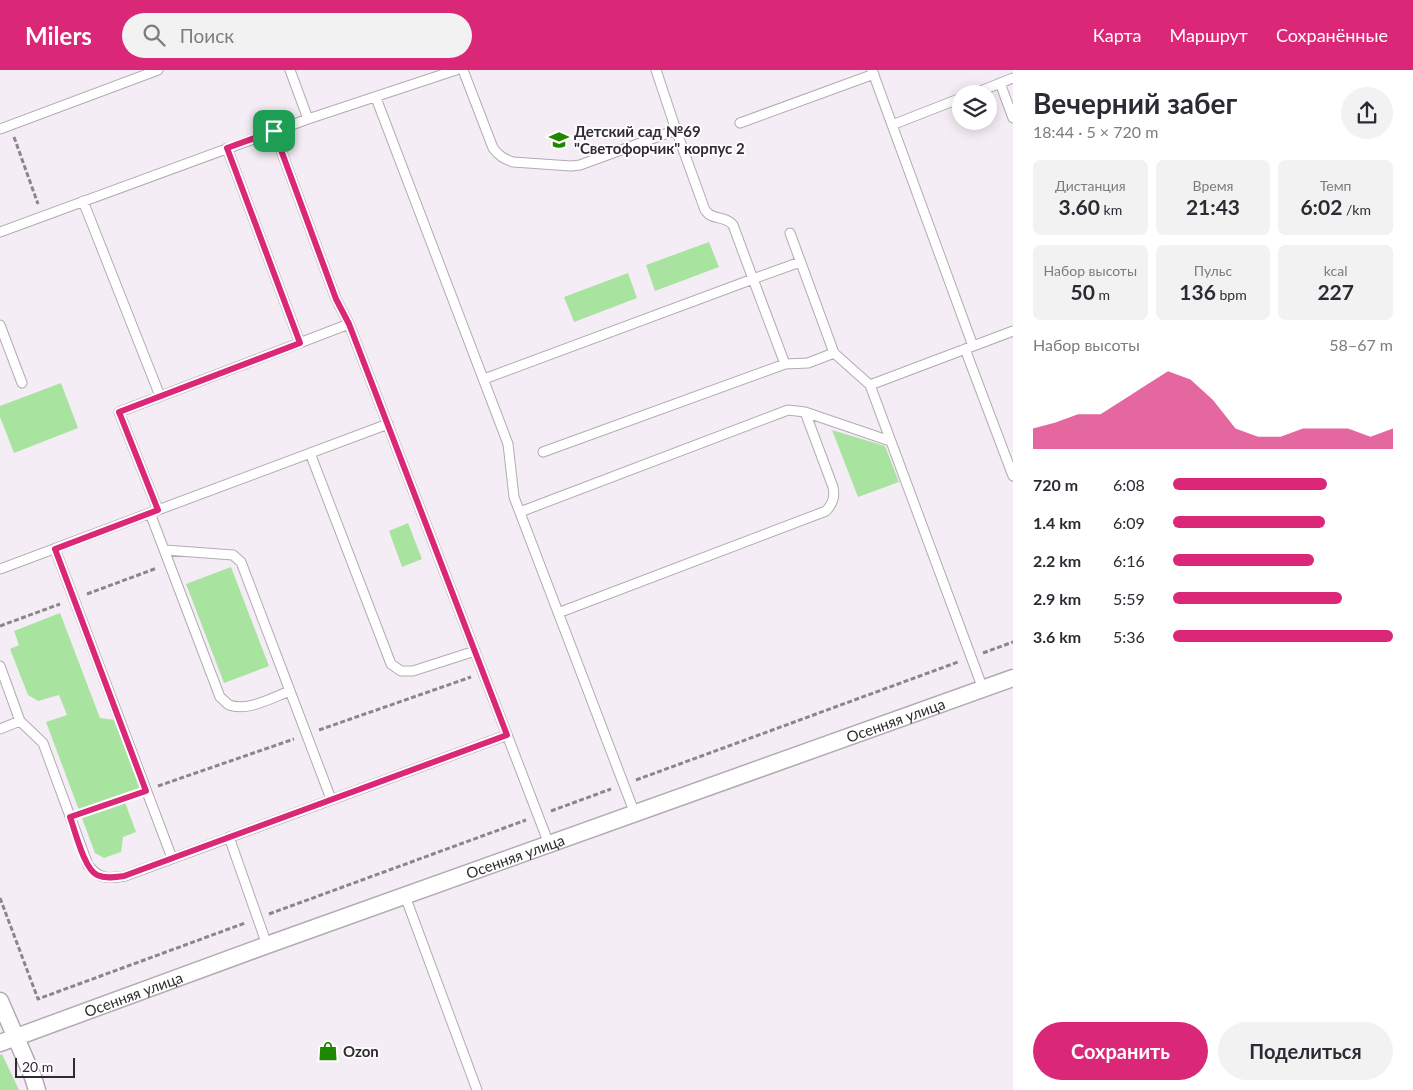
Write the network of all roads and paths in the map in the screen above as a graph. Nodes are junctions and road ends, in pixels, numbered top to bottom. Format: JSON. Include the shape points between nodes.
{"nodes":[{"id":1,"x":158,"y":70,"type":"edge"},
{"id":2,"x":290,"y":70,"type":"edge"},
{"id":3,"x":456,"y":70,"type":"edge"},
{"id":4,"x":463,"y":70,"type":"edge"},
{"id":5,"x":656,"y":70,"type":"edge"},
{"id":6,"x":873,"y":72,"type":"edge"},
{"id":7,"x":1013,"y":78,"type":"edge"},
{"id":8,"x":1000,"y":83,"type":"junction"},
{"id":9,"x":995,"y":85,"type":"edge"},
{"id":10,"x":376,"y":98,"type":"junction"},
{"id":11,"x":952,"y":102,"type":"edge"},
{"id":12,"x":1013,"y":118,"type":"edge"},
{"id":13,"x":308,"y":119,"type":"junction"},
{"id":14,"x":740,"y":123,"type":"dead end"},
{"id":15,"x":10,"y":125,"type":"junction"},
{"id":16,"x":892,"y":125,"type":"junction"},
{"id":17,"x":0,"y":128,"type":"edge"},
{"id":18,"x":676,"y":130,"type":"junction"},
{"id":19,"x":274,"y":131,"type":"junction"},
{"id":20,"x":227,"y":148,"type":"junction"},
{"id":21,"x":83,"y":201,"type":"junction"},
{"id":22,"x":42,"y":216,"type":"junction"},
{"id":23,"x":0,"y":232,"type":"edge"},
{"id":24,"x":790,"y":232,"type":"dead end"},
{"id":25,"x":800,"y":262,"type":"junction"},
{"id":26,"x":753,"y":279,"type":"junction"},
{"id":27,"x":349,"y":324,"type":"junction"},
{"id":28,"x":0,"y":325,"type":"edge"},
{"id":29,"x":1013,"y":331,"type":"edge"},
{"id":30,"x":300,"y":343,"type":"junction"},
{"id":31,"x":969,"y":348,"type":"junction"},
{"id":32,"x":834,"y":353,"type":"junction"},
{"id":33,"x":785,"y":364,"type":"junction"},
{"id":34,"x":484,"y":379,"type":"junction"},
{"id":35,"x":22,"y":383,"type":"dead end"},
{"id":36,"x":870,"y":385,"type":"junction"},
{"id":37,"x":160,"y":396,"type":"junction"},
{"id":38,"x":805,"y":412,"type":"junction"},
{"id":39,"x":388,"y":424,"type":"junction"},
{"id":40,"x":890,"y":441,"type":"junction"},
{"id":41,"x":543,"y":452,"type":"dead end"},
{"id":42,"x":310,"y":453,"type":"junction"},
{"id":43,"x":1013,"y":476,"type":"edge"},
{"id":44,"x":154,"y":511,"type":"junction"},
{"id":45,"x":520,"y":512,"type":"junction"},
{"id":46,"x":55,"y":549,"type":"junction"},
{"id":47,"x":165,"y":550,"type":"junction"},
{"id":48,"x":0,"y":569,"type":"edge"},
{"id":49,"x":558,"y":613,"type":"junction"},
{"id":50,"x":475,"y":651,"type":"junction"},
{"id":51,"x":0,"y":666,"type":"edge"},
{"id":52,"x":483,"y":672,"type":"junction"},
{"id":53,"x":1013,"y":678,"type":"edge"},
{"id":54,"x":983,"y":689,"type":"junction"},
{"id":55,"x":290,"y":691,"type":"junction"},
{"id":56,"x":20,"y":721,"type":"junction"},
{"id":57,"x":0,"y":728,"type":"edge"},
{"id":58,"x":307,"y":734,"type":"junction"},
{"id":59,"x":507,"y":735,"type":"junction"},
{"id":60,"x":146,"y":791,"type":"junction"},
{"id":61,"x":331,"y":799,"type":"junction"},
{"id":62,"x":635,"y":814,"type":"junction"},
{"id":63,"x":70,"y":817,"type":"junction"},
{"id":64,"x":229,"y":837,"type":"junction"},
{"id":65,"x":549,"y":844,"type":"junction"},
{"id":66,"x":172,"y":858,"type":"junction"},
{"id":67,"x":405,"y":896,"type":"junction"},
{"id":68,"x":0,"y":898,"type":"edge"},
{"id":69,"x":266,"y":945,"type":"junction"},
{"id":70,"x":38,"y":999,"type":"dead end"},
{"id":71,"x":0,"y":1001,"type":"edge"},
{"id":72,"x":16,"y":1036,"type":"junction"},
{"id":73,"x":0,"y":1043,"type":"edge"},
{"id":74,"x":37,"y":1090,"type":"edge"},
{"id":75,"x":477,"y":1090,"type":"edge"}],
"edges":[{"from":1,"to":15,"type":"lane"},
{"from":2,"to":13,"type":"lane"},
{"from":3,"to":10,"type":"lane"},
{"from":4,"to":18,"type":"lane","via":[[493,148],[513,162],[580,165]]},
{"from":5,"to":18,"type":"lane"},
{"from":6,"to":14,"type":"lane"},
{"from":6,"to":16,"type":"lane"},
{"from":7,"to":8,"type":"lane"},
{"from":8,"to":9,"type":"lane"},
{"from":8,"to":12,"type":"lane"},
{"from":10,"to":13,"type":"lane"},
{"from":10,"to":34,"type":"lane"},
{"from":11,"to":16,"type":"lane"},
{"from":13,"to":19,"type":"lane"},
{"from":15,"to":17,"type":"lane"},
{"from":15,"to":22,"type":"path"},
{"from":16,"to":31,"type":"lane"},
{"from":18,"to":26,"type":"lane","via":[[705,210],[708,215],[724,218],[733,224]]},
{"from":19,"to":20,"type":"lane"},
{"from":19,"to":27,"type":"lane","via":[[336,299]]},
{"from":20,"to":21,"type":"lane"},
{"from":20,"to":30,"type":"lane"},
{"from":21,"to":22,"type":"lane"},
{"from":21,"to":37,"type":"lane"},
{"from":22,"to":23,"type":"lane"},
{"from":24,"to":25,"type":"lane"},
{"from":25,"to":26,"type":"lane"},
{"from":25,"to":32,"type":"lane"},
{"from":26,"to":33,"type":"lane"},
{"from":26,"to":34,"type":"lane"},
{"from":27,"to":30,"type":"lane"},
{"from":27,"to":39,"type":"lane"},
{"from":28,"to":35,"type":"lane"},
{"from":29,"to":31,"type":"lane"},
{"from":30,"to":37,"type":"lane"},
{"from":31,"to":36,"type":"lane"},
{"from":31,"to":43,"type":"lane"},
{"from":32,"to":33,"type":"lane","via":[[808,363]]},
{"from":32,"to":36,"type":"lane"},
{"from":33,"to":41,"type":"lane"},
{"from":34,"to":45,"type":"lane","via":[[508,444],[514,497]]},
{"from":36,"to":40,"type":"lane"},
{"from":37,"to":44,"type":"lane","via":[[119,412]]},
{"from":38,"to":40,"type":"lane"},
{"from":38,"to":45,"type":"lane","via":[[788,410]]},
{"from":38,"to":49,"type":"lane","via":[[833,487],[834,497],[826,511]]},
{"from":39,"to":42,"type":"lane"},
{"from":39,"to":50,"type":"lane"},
{"from":40,"to":54,"type":"lane"},
{"from":42,"to":44,"type":"lane"},
{"from":42,"to":50,"type":"lane","via":[[391,664],[401,671],[413,671]]},
{"from":44,"to":46,"type":"lane"},
{"from":44,"to":47,"type":"lane"},
{"from":45,"to":49,"type":"lane"},
{"from":46,"to":48,"type":"lane"},
{"from":46,"to":60,"type":"lane"},
{"from":47,"to":55,"type":"lane","via":[[233,555],[242,562]]},
{"from":47,"to":55,"type":"lane","via":[[220,697],[228,704],[251,705]]},
{"from":49,"to":62,"type":"lane"},
{"from":50,"to":52,"type":"lane"},
{"from":51,"to":56,"type":"lane"},
{"from":52,"to":58,"type":"path"},
{"from":52,"to":59,"type":"lane"},
{"from":53,"to":54,"type":"street","name":"Осенняя улица"},
{"from":54,"to":62,"type":"street","name":"Осенняя улица"},
{"from":55,"to":58,"type":"lane"},
{"from":56,"to":57,"type":"lane"},
{"from":56,"to":63,"type":"lane","via":[[43,743]]},
{"from":58,"to":60,"type":"path"},
{"from":58,"to":61,"type":"lane"},
{"from":59,"to":61,"type":"lane"},
{"from":59,"to":65,"type":"lane"},
{"from":60,"to":63,"type":"path"},
{"from":60,"to":66,"type":"lane"},
{"from":61,"to":64,"type":"lane"},
{"from":62,"to":65,"type":"street","name":"Осенняя улица"},
{"from":63,"to":66,"type":"lane","via":[[88,865],[95,874],[109,878],[124,876]]},
{"from":64,"to":66,"type":"lane"},
{"from":64,"to":69,"type":"lane"},
{"from":65,"to":67,"type":"street","name":"Осенняя улица"},
{"from":67,"to":69,"type":"street","name":"Осенняя улица"},
{"from":67,"to":75,"type":"lane"},
{"from":68,"to":70,"type":"path"},
{"from":69,"to":72,"type":"street","name":"Осенняя улица"},
{"from":71,"to":72,"type":"street"},
{"from":72,"to":73,"type":"street","name":"Осенняя улица"},
{"from":72,"to":74,"type":"street"}]}
